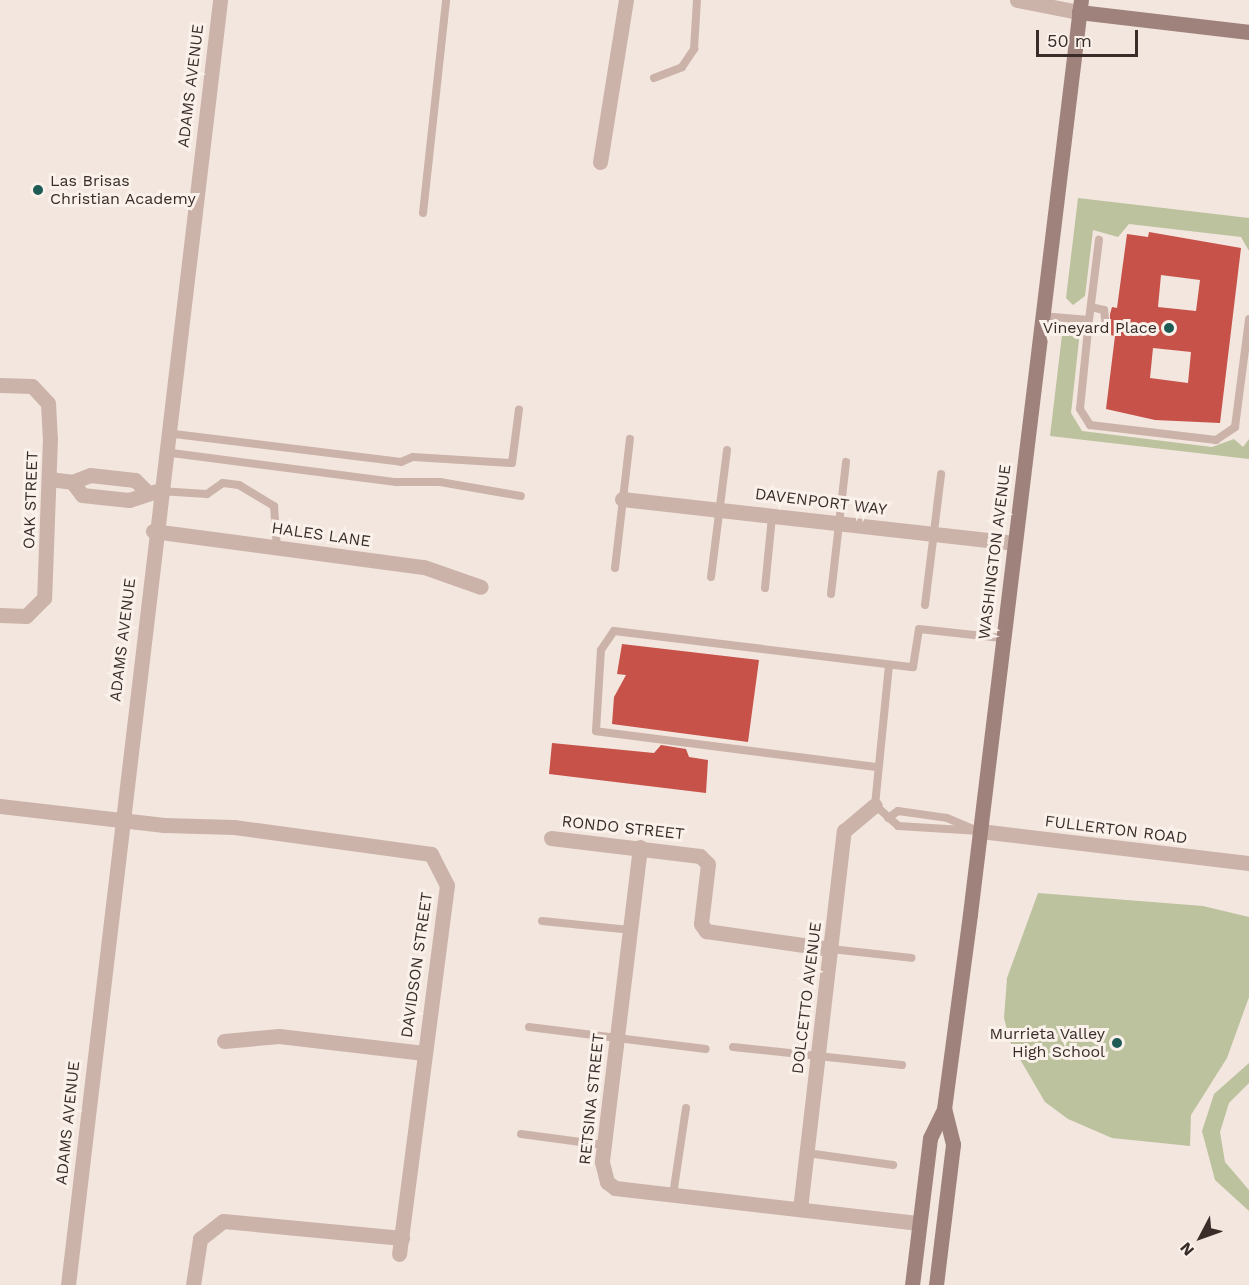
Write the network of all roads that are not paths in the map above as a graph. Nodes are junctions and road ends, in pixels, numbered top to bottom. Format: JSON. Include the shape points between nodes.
{"nodes":[{"id":1,"x":220,"y":0,"type":"edge"},
{"id":2,"x":446,"y":0,"type":"edge"},
{"id":3,"x":626,"y":0,"type":"edge"},
{"id":4,"x":697,"y":0,"type":"edge"},
{"id":5,"x":1017,"y":0,"type":"edge"},
{"id":6,"x":1080,"y":6,"type":"edge"},
{"id":7,"x":1249,"y":32,"type":"edge"},
{"id":8,"x":654,"y":78,"type":"dead end"},
{"id":9,"x":600,"y":162,"type":"dead end"},
{"id":10,"x":423,"y":213,"type":"dead end"},
{"id":11,"x":1099,"y":240,"type":"dead end"},
{"id":12,"x":1091,"y":307,"type":"junction"},
{"id":13,"x":1042,"y":316,"type":"junction"},
{"id":14,"x":1249,"y":319,"type":"edge"},
{"id":15,"x":1089,"y":320,"type":"junction"},
{"id":16,"x":1088,"y":333,"type":"junction"},
{"id":17,"x":0,"y":385,"type":"edge"},
{"id":18,"x":519,"y":409,"type":"dead end"},
{"id":19,"x":165,"y":433,"type":"junction"},
{"id":20,"x":630,"y":440,"type":"dead end"},
{"id":21,"x":727,"y":450,"type":"dead end"},
{"id":22,"x":162,"y":452,"type":"junction"},
{"id":23,"x":846,"y":462,"type":"dead end"},
{"id":24,"x":941,"y":474,"type":"dead end"},
{"id":25,"x":106,"y":476,"type":"junction"},
{"id":26,"x":49,"y":479,"type":"junction"},
{"id":27,"x":72,"y":482,"type":"junction"},
{"id":28,"x":152,"y":491,"type":"junction"},
{"id":29,"x":521,"y":496,"type":"dead end"},
{"id":30,"x":104,"y":497,"type":"junction"},
{"id":31,"x":622,"y":499,"type":"junction"},
{"id":32,"x":719,"y":508,"type":"junction"},
{"id":33,"x":772,"y":514,"type":"junction"},
{"id":34,"x":839,"y":522,"type":"junction"},
{"id":35,"x":153,"y":531,"type":"junction"},
{"id":36,"x":934,"y":533,"type":"junction"},
{"id":37,"x":1015,"y":543,"type":"junction"},
{"id":38,"x":278,"y":548,"type":"junction"},
{"id":39,"x":615,"y":568,"type":"dead end"},
{"id":40,"x":711,"y":577,"type":"dead end"},
{"id":41,"x":481,"y":587,"type":"dead end"},
{"id":42,"x":765,"y":588,"type":"dead end"},
{"id":43,"x":831,"y":594,"type":"dead end"},
{"id":44,"x":925,"y":605,"type":"dead end"},
{"id":45,"x":0,"y":615,"type":"edge"},
{"id":46,"x":1002,"y":638,"type":"junction"},
{"id":47,"x":889,"y":665,"type":"junction"},
{"id":48,"x":876,"y":767,"type":"junction"},
{"id":49,"x":875,"y":805,"type":"junction"},
{"id":50,"x":0,"y":806,"type":"edge"},
{"id":51,"x":888,"y":818,"type":"junction"},
{"id":52,"x":120,"y":820,"type":"junction"},
{"id":53,"x":980,"y":831,"type":"junction"},
{"id":54,"x":551,"y":838,"type":"dead end"},
{"id":55,"x":640,"y":847,"type":"junction"},
{"id":56,"x":1249,"y":864,"type":"edge"},
{"id":57,"x":542,"y":921,"type":"dead end"},
{"id":58,"x":630,"y":930,"type":"junction"},
{"id":59,"x":831,"y":949,"type":"junction"},
{"id":60,"x":912,"y":958,"type":"dead end"},
{"id":61,"x":529,"y":1027,"type":"dead end"},
{"id":62,"x":616,"y":1038,"type":"junction"},
{"id":63,"x":224,"y":1041,"type":"dead end"},
{"id":64,"x":733,"y":1047,"type":"dead end"},
{"id":65,"x":706,"y":1049,"type":"dead end"},
{"id":66,"x":424,"y":1053,"type":"junction"},
{"id":67,"x":818,"y":1057,"type":"junction"},
{"id":68,"x":902,"y":1065,"type":"dead end"},
{"id":69,"x":686,"y":1108,"type":"dead end"},
{"id":70,"x":944,"y":1109,"type":"junction"},
{"id":71,"x":521,"y":1134,"type":"dead end"},
{"id":72,"x":603,"y":1145,"type":"junction"},
{"id":73,"x":807,"y":1152,"type":"junction"},
{"id":74,"x":893,"y":1165,"type":"dead end"},
{"id":75,"x":673,"y":1195,"type":"junction"},
{"id":76,"x":800,"y":1209,"type":"junction"},
{"id":77,"x":919,"y":1223,"type":"junction"},
{"id":78,"x":402,"y":1238,"type":"junction"},
{"id":79,"x":399,"y":1254,"type":"dead end"},
{"id":80,"x":68,"y":1285,"type":"edge"},
{"id":81,"x":193,"y":1285,"type":"edge"},
{"id":82,"x":912,"y":1285,"type":"edge"},
{"id":83,"x":936,"y":1285,"type":"edge"}],
"edges":[{"from":1,"to":19,"type":"street","name":"ADAMS AVENUE"},
{"from":2,"to":10,"type":"lane"},
{"from":3,"to":9,"type":"street"},
{"from":4,"to":8,"type":"lane","via":[[694,50],[682,67]]},
{"from":5,"to":6,"type":"street"},
{"from":6,"to":7,"type":"main road"},
{"from":6,"to":13,"type":"main road","name":"WASHINGTON AVENUE"},
{"from":11,"to":12,"type":"lane"},
{"from":12,"to":15,"type":"lane"},
{"from":12,"to":16,"type":"lane","via":[[1104,310],[1106,328]]},
{"from":13,"to":15,"type":"lane"},
{"from":13,"to":37,"type":"main road","name":"WASHINGTON AVENUE"},
{"from":14,"to":16,"type":"lane","via":[[1234,428],[1216,440],[1090,425],[1080,409]]},
{"from":15,"to":16,"type":"lane"},
{"from":17,"to":26,"type":"street","name":"OAK STREET","via":[[32,386],[48,403]]},
{"from":18,"to":19,"type":"lane","via":[[512,463],[413,457],[401,462]]},
{"from":19,"to":22,"type":"street","name":"ADAMS AVENUE"},
{"from":20,"to":31,"type":"lane"},
{"from":21,"to":32,"type":"lane"},
{"from":22,"to":28,"type":"street","name":"ADAMS AVENUE"},
{"from":22,"to":29,"type":"lane"},
{"from":23,"to":34,"type":"lane"},
{"from":24,"to":36,"type":"lane"},
{"from":25,"to":27,"type":"street"},
{"from":25,"to":28,"type":"street","via":[[135,480]]},
{"from":25,"to":30,"type":"street"},
{"from":26,"to":27,"type":"street"},
{"from":26,"to":45,"type":"street","name":"OAK STREET","via":[[44,598],[26,616]]},
{"from":27,"to":30,"type":"street","via":[[82,495]]},
{"from":28,"to":30,"type":"street","via":[[129,500]]},
{"from":28,"to":35,"type":"street","name":"ADAMS AVENUE"},
{"from":28,"to":38,"type":"lane","via":[[207,494],[224,483],[239,485],[274,506]]},
{"from":31,"to":32,"type":"street","name":"DAVENPORT WAY"},
{"from":31,"to":39,"type":"lane"},
{"from":32,"to":33,"type":"street","name":"DAVENPORT WAY"},
{"from":32,"to":40,"type":"lane"},
{"from":33,"to":34,"type":"street","name":"DAVENPORT WAY"},
{"from":33,"to":42,"type":"lane"},
{"from":34,"to":36,"type":"street","name":"DAVENPORT WAY"},
{"from":34,"to":43,"type":"lane"},
{"from":35,"to":38,"type":"street","name":"HALES LANE"},
{"from":35,"to":52,"type":"street","name":"ADAMS AVENUE"},
{"from":36,"to":37,"type":"street","name":"DAVENPORT WAY"},
{"from":36,"to":44,"type":"lane"},
{"from":37,"to":46,"type":"main road","name":"WASHINGTON AVENUE"},
{"from":38,"to":41,"type":"street","name":"HALES LANE","via":[[424,567]]},
{"from":46,"to":47,"type":"lane","via":[[920,629],[913,667]]},
{"from":46,"to":53,"type":"main road","name":"WASHINGTON AVENUE"},
{"from":47,"to":48,"type":"lane"},
{"from":47,"to":48,"type":"lane","via":[[614,631],[601,650],[596,731]]},
{"from":48,"to":49,"type":"lane"},
{"from":49,"to":51,"type":"lane"},
{"from":49,"to":59,"type":"street","name":"DOLCETTO AVENUE","via":[[844,831]]},
{"from":50,"to":52,"type":"street"},
{"from":51,"to":53,"type":"lane","via":[[898,826]]},
{"from":51,"to":53,"type":"lane","via":[[898,811],[947,818]]},
{"from":52,"to":66,"type":"street","name":"DAVIDSON STREET","via":[[234,827],[431,854],[447,885]]},
{"from":52,"to":80,"type":"street","name":"ADAMS AVENUE"},
{"from":53,"to":56,"type":"street","name":"FULLERTON ROAD"},
{"from":53,"to":70,"type":"main road","name":"WASHINGTON AVENUE"},
{"from":54,"to":55,"type":"street","name":"RONDO STREET"},
{"from":55,"to":58,"type":"street","name":"RETSINA STREET"},
{"from":55,"to":59,"type":"street","name":"RONDO STREET","via":[[689,853],[708,864],[701,924],[706,931]]},
{"from":57,"to":58,"type":"lane"},
{"from":58,"to":62,"type":"street","name":"RETSINA STREET"},
{"from":59,"to":60,"type":"lane"},
{"from":59,"to":67,"type":"street","name":"DOLCETTO AVENUE"},
{"from":61,"to":62,"type":"lane"},
{"from":62,"to":65,"type":"lane"},
{"from":62,"to":72,"type":"street","name":"RETSINA STREET"},
{"from":63,"to":66,"type":"street","via":[[279,1036]]},
{"from":64,"to":67,"type":"lane"},
{"from":66,"to":78,"type":"street","name":"DAVIDSON STREET"},
{"from":67,"to":68,"type":"lane"},
{"from":67,"to":73,"type":"street","name":"DOLCETTO AVENUE"},
{"from":69,"to":75,"type":"lane"},
{"from":70,"to":77,"type":"main road","name":"WASHINGTON AVENUE","via":[[930,1138]]},
{"from":70,"to":83,"type":"main road","name":"WASHINGTON AVENUE","via":[[953,1144]]},
{"from":71,"to":72,"type":"lane"},
{"from":72,"to":75,"type":"street","name":"RETSINA STREET","via":[[602,1174],[615,1188]]},
{"from":73,"to":74,"type":"lane"},
{"from":73,"to":76,"type":"street","name":"DOLCETTO AVENUE"},
{"from":75,"to":76,"type":"street","name":"RETSINA STREET"},
{"from":76,"to":77,"type":"street","name":"RETSINA STREET"},
{"from":77,"to":82,"type":"main road","name":"WASHINGTON AVENUE"},
{"from":78,"to":79,"type":"street","name":"DAVIDSON STREET"},
{"from":78,"to":81,"type":"street","via":[[223,1221],[200,1239]]}]}
